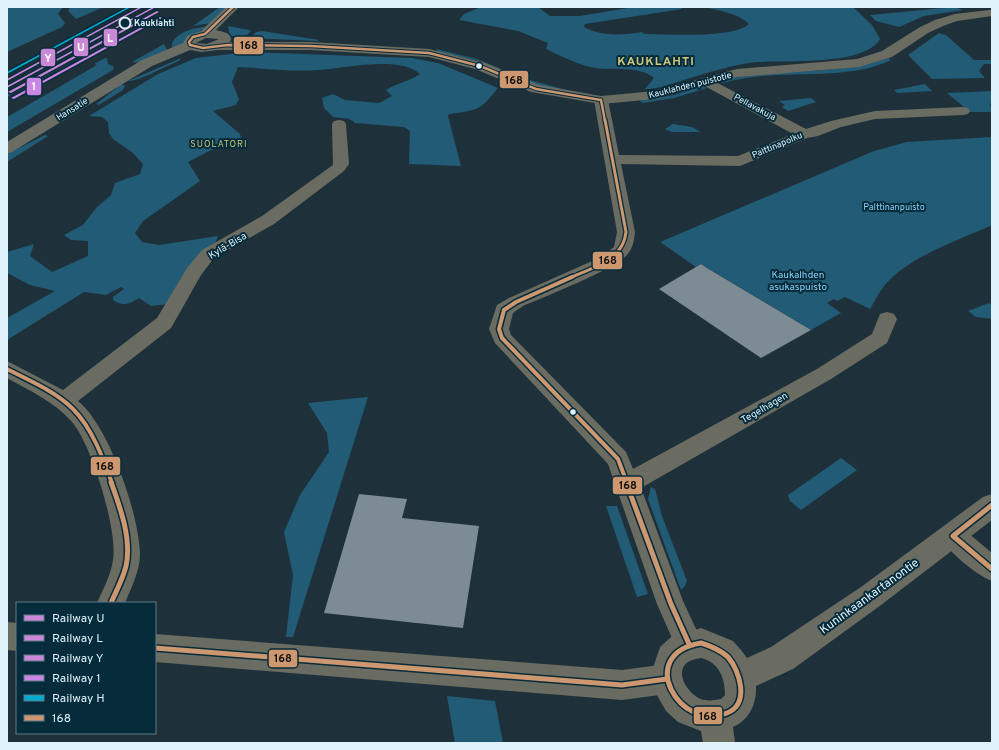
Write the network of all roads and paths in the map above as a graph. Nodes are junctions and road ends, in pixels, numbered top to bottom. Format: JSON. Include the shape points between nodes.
{"nodes":[{"id":1,"x":231,"y":9,"type":"edge"},
{"id":2,"x":991,"y":12,"type":"edge"},
{"id":3,"x":205,"y":34,"type":"junction"},
{"id":4,"x":223,"y":36,"type":"junction"},
{"id":5,"x":190,"y":45,"type":"junction"},
{"id":6,"x":311,"y":46,"type":"junction"},
{"id":7,"x":209,"y":47,"type":"junction"},
{"id":8,"x":137,"y":70,"type":"junction"},
{"id":9,"x":706,"y":81,"type":"junction"},
{"id":10,"x":601,"y":100,"type":"junction"},
{"id":11,"x":963,"y":112,"type":"dead end"},
{"id":12,"x":339,"y":124,"type":"dead end"},
{"id":13,"x":804,"y":134,"type":"junction"},
{"id":14,"x":7,"y":149,"type":"edge"},
{"id":15,"x":612,"y":159,"type":"junction"},
{"id":16,"x":887,"y":319,"type":"dead end"},
{"id":17,"x":7,"y":369,"type":"edge"},
{"id":18,"x":64,"y":400,"type":"junction"},
{"id":19,"x":628,"y":482,"type":"junction"},
{"id":20,"x":992,"y":506,"type":"edge"},
{"id":21,"x":953,"y":536,"type":"junction"},
{"id":22,"x":992,"y":569,"type":"edge"},
{"id":23,"x":111,"y":602,"type":"edge"},
{"id":24,"x":688,"y":644,"type":"junction"},
{"id":25,"x":156,"y":648,"type":"edge"},
{"id":26,"x":740,"y":677,"type":"junction"},
{"id":27,"x":667,"y":679,"type":"junction"},
{"id":28,"x":717,"y":730,"type":"edge"}],
"edges":[{"from":1,"to":3,"type":"main road"},
{"from":1,"to":4,"type":"main road"},
{"from":2,"to":9,"type":"street","name":"Kauklahden puistotie","via":[[944,22],[924,30],[887,54],[859,63],[751,71]]},
{"from":3,"to":4,"type":"main road"},
{"from":3,"to":5,"type":"main road","name":"Hansatie","via":[[191,39]]},
{"from":4,"to":6,"type":"street","name":"Kauklahden puistotie"},
{"from":4,"to":7,"type":"main road","name":"Hansatie","via":[[224,42]]},
{"from":5,"to":7,"type":"main road"},
{"from":5,"to":8,"type":"main road","name":"Hansatie","via":[[147,63]]},
{"from":6,"to":7,"type":"street","name":"Kauklahden puistotie"},
{"from":6,"to":10,"type":"street","name":"Kauklahden puistotie","via":[[446,56],[480,66],[536,89]]},
{"from":7,"to":8,"type":"main road","name":"Hansatie"},
{"from":8,"to":14,"type":"main road","name":"Hansatie"},
{"from":9,"to":10,"type":"street","name":"Kauklahden puistotie","via":[[656,95]]},
{"from":9,"to":13,"type":"street","name":"Pellavakuja"},
{"from":10,"to":15,"type":"street"},
{"from":11,"to":13,"type":"street","name":"Palttinapolku","via":[[876,115]]},
{"from":12,"to":18,"type":"street","name":"Kylä-Bisa","via":[[339,168],[268,220],[208,254],[193,272],[164,323]]},
{"from":13,"to":15,"type":"street","name":"Palttinapolku","via":[[740,161]]},
{"from":15,"to":19,"type":"street","via":[[626,232],[625,245],[619,254],[605,262],[516,302],[504,310],[499,329],[502,338],[618,459]]},
{"from":16,"to":19,"type":"street","name":"Tegelhagen","via":[[880,338],[824,374]]},
{"from":17,"to":18,"type":"street"},
{"from":18,"to":23,"type":"street","via":[[82,417],[95,438],[123,526],[127,555],[122,577]]},
{"from":19,"to":24,"type":"street","via":[[671,604]]},
{"from":20,"to":21,"type":"street","name":"Kuninkaankartanontie"},
{"from":21,"to":22,"type":"street"},
{"from":21,"to":26,"type":"street","name":"Kuninkaankartanontie","via":[[782,658]]},
{"from":24,"to":26,"type":"street","via":[[714,646],[725,654]]},
{"from":24,"to":27,"type":"street","via":[[670,657]]},
{"from":25,"to":27,"type":"street","via":[[622,686]]},
{"from":26,"to":28,"type":"street","via":[[741,695],[736,706],[727,714]]},
{"from":27,"to":28,"type":"street","via":[[671,692],[679,703],[704,717]]}]}
